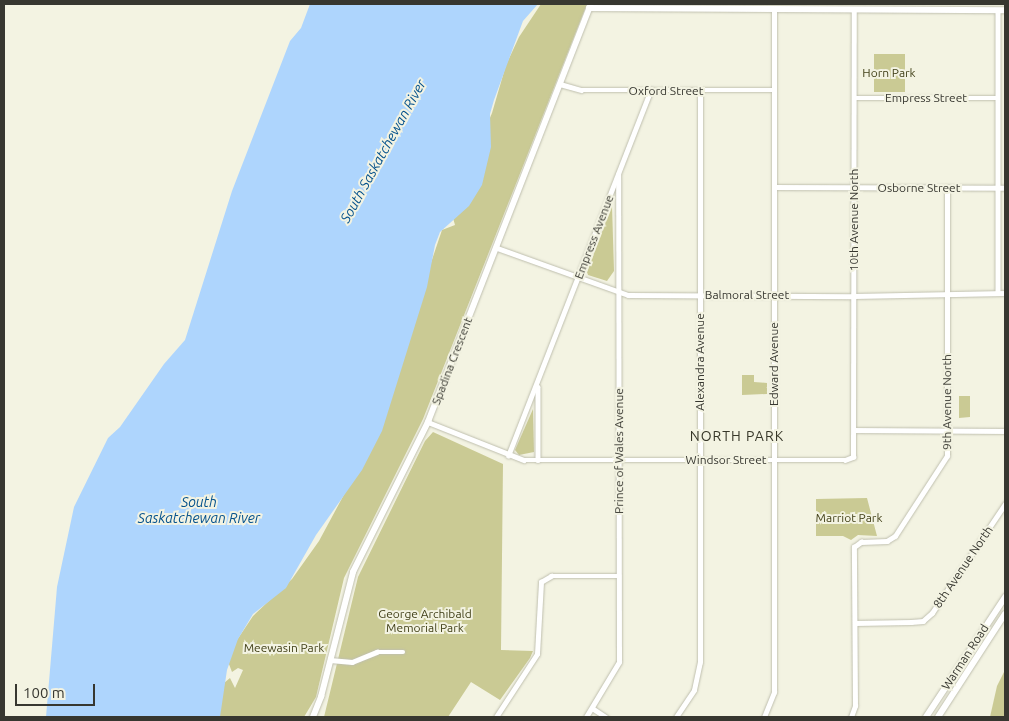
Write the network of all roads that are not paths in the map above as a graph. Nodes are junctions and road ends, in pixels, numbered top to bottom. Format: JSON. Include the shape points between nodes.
{"nodes":[{"id":1,"x":621,"y":4,"type":"edge"},
{"id":2,"x":590,"y":6,"type":"edge"},
{"id":3,"x":632,"y":9,"type":"junction"},
{"id":4,"x":774,"y":10,"type":"junction"},
{"id":5,"x":854,"y":10,"type":"junction"},
{"id":6,"x":998,"y":10,"type":"junction"},
{"id":7,"x":1005,"y":10,"type":"edge"},
{"id":8,"x":560,"y":84,"type":"junction"},
{"id":9,"x":652,"y":90,"type":"junction"},
{"id":10,"x":774,"y":90,"type":"junction"},
{"id":11,"x":700,"y":91,"type":"junction"},
{"id":12,"x":854,"y":98,"type":"junction"},
{"id":13,"x":998,"y":98,"type":"junction"},
{"id":14,"x":618,"y":175,"type":"junction"},
{"id":15,"x":774,"y":187,"type":"junction"},
{"id":16,"x":854,"y":187,"type":"junction"},
{"id":17,"x":947,"y":188,"type":"junction"},
{"id":18,"x":998,"y":188,"type":"junction"},
{"id":19,"x":1005,"y":188,"type":"edge"},
{"id":20,"x":497,"y":248,"type":"junction"},
{"id":21,"x":578,"y":279,"type":"junction"},
{"id":22,"x":618,"y":292,"type":"junction"},
{"id":23,"x":998,"y":292,"type":"junction"},
{"id":24,"x":947,"y":293,"type":"junction"},
{"id":25,"x":1005,"y":293,"type":"edge"},
{"id":26,"x":700,"y":295,"type":"junction"},
{"id":27,"x":774,"y":295,"type":"junction"},
{"id":28,"x":854,"y":296,"type":"junction"},
{"id":29,"x":538,"y":384,"type":"junction"},
{"id":30,"x":428,"y":422,"type":"junction"},
{"id":31,"x":855,"y":430,"type":"junction"},
{"id":32,"x":947,"y":430,"type":"junction"},
{"id":33,"x":1005,"y":431,"type":"edge"},
{"id":34,"x":508,"y":456,"type":"junction"},
{"id":35,"x":538,"y":460,"type":"junction"},
{"id":36,"x":619,"y":460,"type":"junction"},
{"id":37,"x":700,"y":460,"type":"junction"},
{"id":38,"x":774,"y":460,"type":"junction"},
{"id":39,"x":1005,"y":504,"type":"edge"},
{"id":40,"x":618,"y":576,"type":"junction"},
{"id":41,"x":1005,"y":597,"type":"edge"},
{"id":42,"x":1005,"y":614,"type":"edge"},
{"id":43,"x":855,"y":623,"type":"junction"},
{"id":44,"x":403,"y":652,"type":"dead end"},
{"id":45,"x":330,"y":660,"type":"junction"},
{"id":46,"x":592,"y":708,"type":"junction"},
{"id":47,"x":313,"y":717,"type":"edge"},
{"id":48,"x":496,"y":717,"type":"edge"},
{"id":49,"x":586,"y":717,"type":"edge"},
{"id":50,"x":606,"y":717,"type":"edge"},
{"id":51,"x":676,"y":717,"type":"edge"},
{"id":52,"x":764,"y":717,"type":"edge"},
{"id":53,"x":851,"y":717,"type":"edge"},
{"id":54,"x":926,"y":717,"type":"edge"},
{"id":55,"x":938,"y":717,"type":"edge"}],
"edges":[{"from":1,"to":3,"type":"street"},
{"from":2,"to":3,"type":"street"},
{"from":2,"to":8,"type":"street","name":"Spadina Crescent"},
{"from":3,"to":4,"type":"street"},
{"from":4,"to":5,"type":"street"},
{"from":4,"to":10,"type":"street","name":"Edward Avenue"},
{"from":5,"to":6,"type":"street"},
{"from":5,"to":12,"type":"street","name":"10th Avenue North"},
{"from":6,"to":7,"type":"street"},
{"from":6,"to":13,"type":"street"},
{"from":8,"to":9,"type":"street","name":"Oxford Street","via":[[581,90]]},
{"from":8,"to":20,"type":"street","name":"Spadina Crescent"},
{"from":9,"to":11,"type":"street","name":"Oxford Street"},
{"from":9,"to":14,"type":"street","name":"Empress Avenue"},
{"from":10,"to":11,"type":"street","name":"Oxford Street"},
{"from":10,"to":15,"type":"street","name":"Edward Avenue"},
{"from":11,"to":26,"type":"street","name":"Alexandra Avenue"},
{"from":12,"to":13,"type":"street","name":"Empress Street"},
{"from":12,"to":16,"type":"street","name":"10th Avenue North"},
{"from":13,"to":18,"type":"street"},
{"from":14,"to":21,"type":"street","name":"Empress Avenue"},
{"from":14,"to":22,"type":"street","name":"Prince of Wales Avenue"},
{"from":15,"to":16,"type":"street","name":"Osborne Street"},
{"from":15,"to":27,"type":"street","name":"Edward Avenue"},
{"from":16,"to":17,"type":"street","name":"Osborne Street"},
{"from":16,"to":28,"type":"street","name":"10th Avenue North"},
{"from":17,"to":18,"type":"street","name":"Osborne Street"},
{"from":17,"to":24,"type":"street","name":"9th Avenue North"},
{"from":18,"to":19,"type":"street","name":"Osborne Street"},
{"from":18,"to":23,"type":"street"},
{"from":20,"to":21,"type":"street","name":"Balmoral Street"},
{"from":20,"to":30,"type":"street","name":"Spadina Crescent"},
{"from":21,"to":22,"type":"street","name":"Balmoral Street"},
{"from":21,"to":29,"type":"street","name":"Empress Avenue"},
{"from":22,"to":26,"type":"street","name":"Balmoral Street"},
{"from":22,"to":36,"type":"street","name":"Prince of Wales Avenue"},
{"from":23,"to":24,"type":"street","name":"Balmoral Street"},
{"from":23,"to":25,"type":"street","name":"Balmoral Street"},
{"from":24,"to":28,"type":"street","name":"Balmoral Street"},
{"from":24,"to":32,"type":"street","name":"9th Avenue North"},
{"from":26,"to":27,"type":"street","name":"Balmoral Street"},
{"from":26,"to":37,"type":"street","name":"Alexandra Avenue"},
{"from":27,"to":28,"type":"street","name":"Balmoral Street"},
{"from":27,"to":38,"type":"street","name":"Edward Avenue"},
{"from":28,"to":31,"type":"street","name":"10th Avenue North"},
{"from":29,"to":34,"type":"street","name":"Empress Avenue"},
{"from":29,"to":35,"type":"street","name":"Empress Avenue"},
{"from":30,"to":34,"type":"street","name":"Windsor Street"},
{"from":30,"to":45,"type":"street","name":"Spadina Crescent","via":[[353,572]]},
{"from":31,"to":32,"type":"street"},
{"from":31,"to":38,"type":"street","name":"Windsor Street","via":[[854,452],[850,460]]},
{"from":32,"to":33,"type":"street"},
{"from":32,"to":43,"type":"street","name":"9th Avenue North","via":[[947,456],[894,536],[887,541],[861,542],[854,546]]},
{"from":34,"to":35,"type":"street","name":"Windsor Street"},
{"from":35,"to":36,"type":"street","name":"Windsor Street"},
{"from":36,"to":37,"type":"street","name":"Windsor Street"},
{"from":36,"to":40,"type":"street","name":"Prince of Wales Avenue"},
{"from":37,"to":38,"type":"street","name":"Windsor Street"},
{"from":37,"to":51,"type":"street","name":"Alexandra Avenue","via":[[700,676]]},
{"from":38,"to":52,"type":"street","name":"Edward Avenue","via":[[774,692]]},
{"from":39,"to":43,"type":"street","name":"8th Avenue North","via":[[932,613],[923,621]]},
{"from":40,"to":46,"type":"street","name":"Prince of Wales Avenue","via":[[619,662]]},
{"from":40,"to":48,"type":"street","via":[[551,576],[541,582],[538,654]]},
{"from":41,"to":54,"type":"main road","name":"Warman Road"},
{"from":42,"to":55,"type":"main road","name":"Warman Road"},
{"from":43,"to":53,"type":"street","name":"9th Avenue North","via":[[855,706]]},
{"from":44,"to":45,"type":"street","via":[[377,652],[352,662]]},
{"from":45,"to":47,"type":"street","name":"Spadina Crescent"},
{"from":46,"to":49,"type":"street","name":"Prince of Wales Avenue"},
{"from":46,"to":50,"type":"street"}]}
